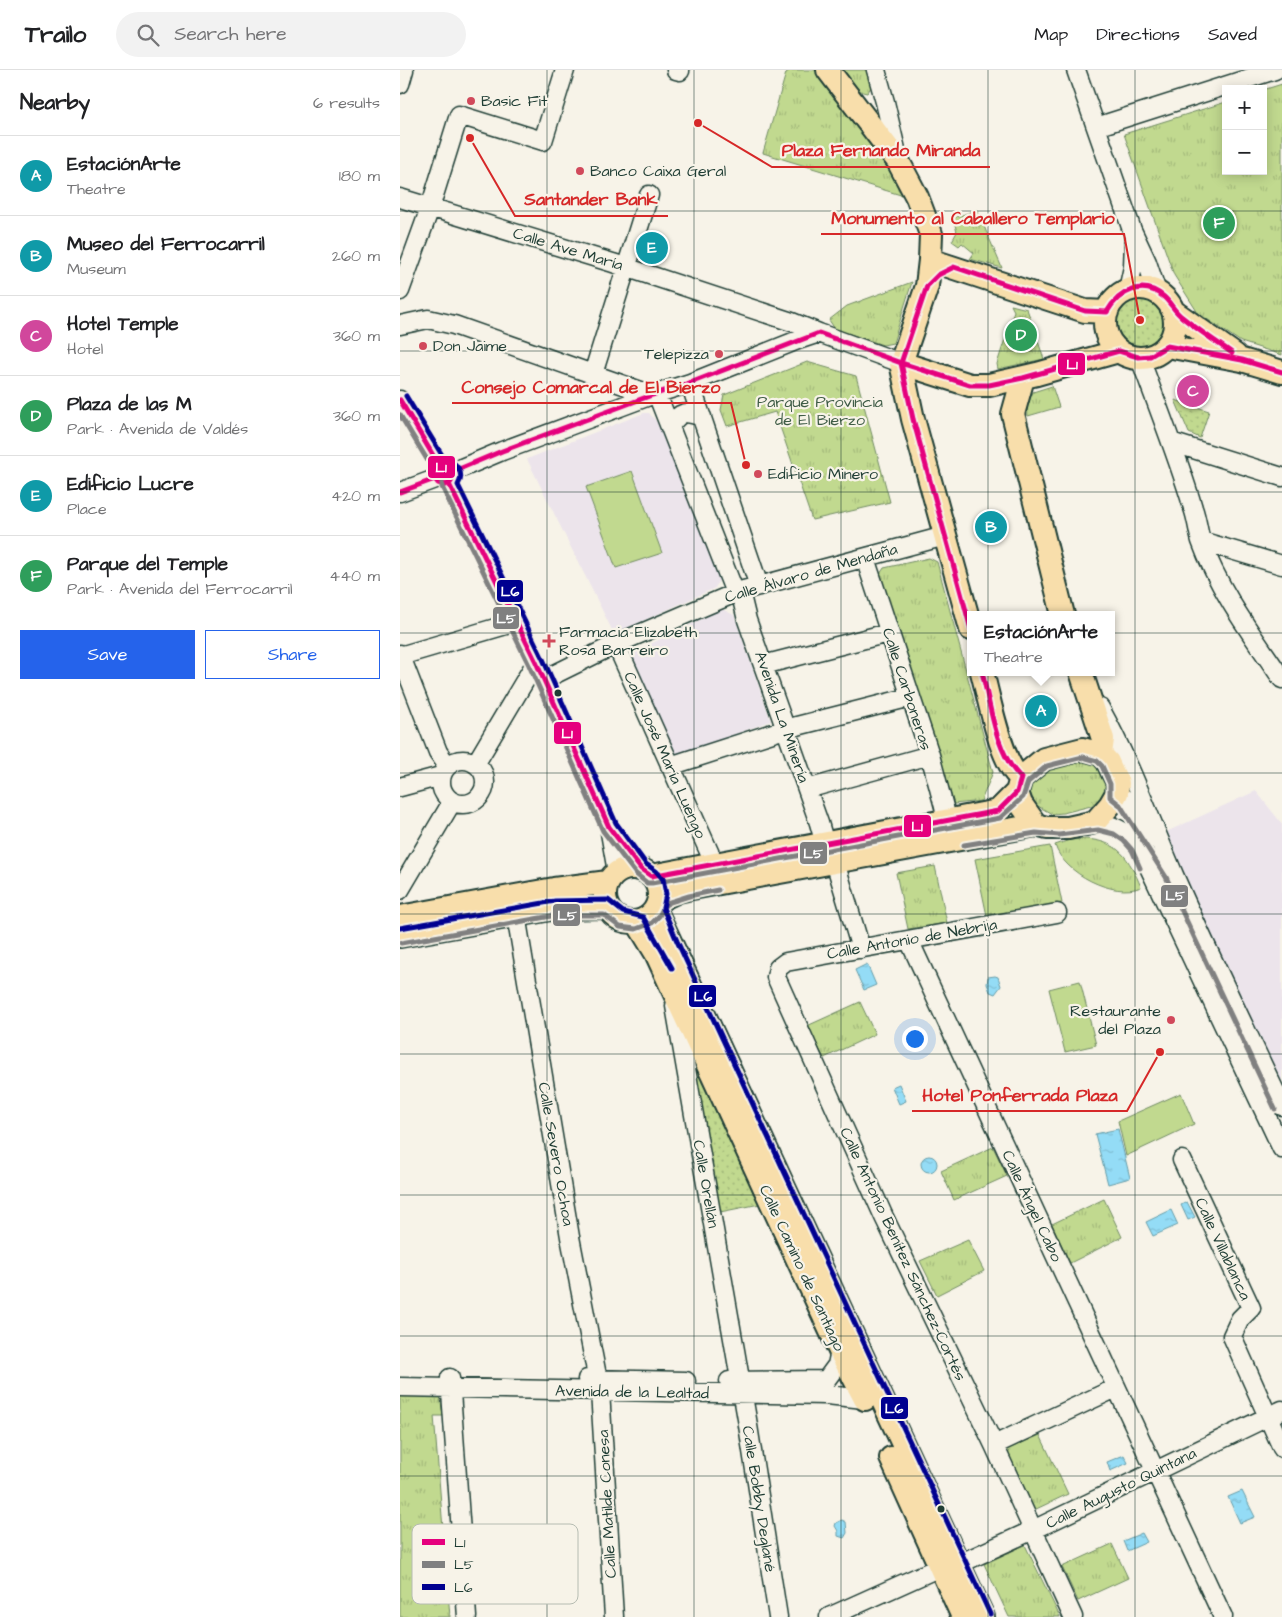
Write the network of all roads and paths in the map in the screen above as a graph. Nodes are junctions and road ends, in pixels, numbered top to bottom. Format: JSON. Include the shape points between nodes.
{"nodes":[{"id":1,"x":404,"y":70,"type":"edge"},
{"id":2,"x":565,"y":70,"type":"edge"},
{"id":3,"x":828,"y":70,"type":"edge"},
{"id":4,"x":876,"y":70,"type":"edge"},
{"id":5,"x":1076,"y":70,"type":"edge"},
{"id":6,"x":1275,"y":70,"type":"edge"},
{"id":7,"x":400,"y":84,"type":"edge"},
{"id":8,"x":1096,"y":127,"type":"junction"},
{"id":9,"x":898,"y":161,"type":"junction"},
{"id":10,"x":649,"y":195,"type":"dead end"},
{"id":11,"x":400,"y":198,"type":"edge"},
{"id":12,"x":430,"y":208,"type":"junction"},
{"id":13,"x":931,"y":234,"type":"junction"},
{"id":14,"x":1134,"y":234,"type":"junction"},
{"id":15,"x":930,"y":260,"type":"junction"},
{"id":16,"x":626,"y":267,"type":"junction"},
{"id":17,"x":954,"y":267,"type":"junction"},
{"id":18,"x":927,"y":286,"type":"junction"},
{"id":19,"x":1128,"y":290,"type":"junction"},
{"id":20,"x":400,"y":291,"type":"edge"},
{"id":21,"x":1157,"y":292,"type":"junction"},
{"id":22,"x":1096,"y":311,"type":"junction"},
{"id":23,"x":1173,"y":311,"type":"junction"},
{"id":24,"x":400,"y":325,"type":"edge"},
{"id":25,"x":819,"y":333,"type":"junction"},
{"id":26,"x":1167,"y":346,"type":"junction"},
{"id":27,"x":1120,"y":355,"type":"junction"},
{"id":28,"x":1242,"y":360,"type":"junction"},
{"id":29,"x":901,"y":363,"type":"junction"},
{"id":30,"x":1282,"y":372,"type":"edge"},
{"id":31,"x":593,"y":374,"type":"junction"},
{"id":32,"x":1023,"y":378,"type":"junction"},
{"id":33,"x":690,"y":383,"type":"junction"},
{"id":34,"x":655,"y":395,"type":"junction"},
{"id":35,"x":400,"y":400,"type":"edge"},
{"id":36,"x":702,"y":416,"type":"junction"},
{"id":37,"x":670,"y":426,"type":"junction"},
{"id":38,"x":1171,"y":442,"type":"junction"},
{"id":39,"x":444,"y":476,"type":"junction"},
{"id":40,"x":1282,"y":477,"type":"edge"},
{"id":41,"x":400,"y":492,"type":"edge"},
{"id":42,"x":945,"y":536,"type":"junction"},
{"id":43,"x":1201,"y":541,"type":"junction"},
{"id":44,"x":747,"y":549,"type":"junction"},
{"id":45,"x":721,"y":554,"type":"junction"},
{"id":46,"x":865,"y":558,"type":"junction"},
{"id":47,"x":1282,"y":565,"type":"edge"},
{"id":48,"x":759,"y":586,"type":"junction"},
{"id":49,"x":737,"y":592,"type":"junction"},
{"id":50,"x":1062,"y":611,"type":"edge"},
{"id":51,"x":967,"y":615,"type":"edge"},
{"id":52,"x":516,"y":622,"type":"junction"},
{"id":53,"x":888,"y":632,"type":"junction"},
{"id":54,"x":616,"y":644,"type":"junction"},
{"id":55,"x":1264,"y":651,"type":"junction"},
{"id":56,"x":400,"y":655,"type":"edge"},
{"id":57,"x":1282,"y":656,"type":"edge"},
{"id":58,"x":536,"y":662,"type":"junction"},
{"id":59,"x":763,"y":665,"type":"junction"},
{"id":60,"x":983,"y":676,"type":"edge"},
{"id":61,"x":1083,"y":676,"type":"edge"},
{"id":62,"x":1083,"y":676,"type":"edge"},
{"id":63,"x":1282,"y":676,"type":"edge"},
{"id":64,"x":543,"y":680,"type":"junction"},
{"id":65,"x":911,"y":697,"type":"junction"},
{"id":66,"x":785,"y":729,"type":"junction"},
{"id":67,"x":1101,"y":754,"type":"junction"},
{"id":68,"x":930,"y":755,"type":"junction"},
{"id":69,"x":476,"y":764,"type":"junction"},
{"id":70,"x":670,"y":766,"type":"junction"},
{"id":71,"x":444,"y":771,"type":"junction"},
{"id":72,"x":1019,"y":785,"type":"junction"},
{"id":73,"x":400,"y":787,"type":"edge"},
{"id":74,"x":807,"y":789,"type":"junction"},
{"id":75,"x":1117,"y":793,"type":"junction"},
{"id":76,"x":452,"y":802,"type":"junction"},
{"id":77,"x":947,"y":821,"type":"junction"},
{"id":78,"x":1095,"y":822,"type":"junction"},
{"id":79,"x":1036,"y":825,"type":"junction"},
{"id":80,"x":609,"y":828,"type":"junction"},
{"id":81,"x":830,"y":853,"type":"junction"},
{"id":82,"x":715,"y":865,"type":"junction"},
{"id":83,"x":646,"y":873,"type":"junction"},
{"id":84,"x":1173,"y":873,"type":"junction"},
{"id":85,"x":612,"y":877,"type":"junction"},
{"id":86,"x":400,"y":890,"type":"edge"},
{"id":87,"x":607,"y":907,"type":"junction"},
{"id":88,"x":650,"y":910,"type":"junction"},
{"id":89,"x":1057,"y":914,"type":"dead end"},
{"id":90,"x":516,"y":915,"type":"junction"},
{"id":91,"x":400,"y":917,"type":"edge"},
{"id":92,"x":400,"y":936,"type":"edge"},
{"id":93,"x":909,"y":940,"type":"junction"},
{"id":94,"x":861,"y":949,"type":"junction"},
{"id":95,"x":776,"y":976,"type":"joint"},
{"id":96,"x":672,"y":987,"type":"junction"},
{"id":97,"x":1282,"y":1106,"type":"edge"},
{"id":98,"x":1282,"y":1148,"type":"edge"},
{"id":99,"x":1182,"y":1160,"type":"dead end"},
{"id":100,"x":840,"y":1352,"type":"junction"},
{"id":101,"x":400,"y":1376,"type":"edge"},
{"id":102,"x":450,"y":1383,"type":"junction"},
{"id":103,"x":599,"y":1385,"type":"junction"},
{"id":104,"x":400,"y":1387,"type":"edge"},
{"id":105,"x":740,"y":1387,"type":"junction"},
{"id":106,"x":1116,"y":1388,"type":"junction"},
{"id":107,"x":864,"y":1399,"type":"junction"},
{"id":108,"x":1275,"y":1414,"type":"edge"},
{"id":109,"x":994,"y":1445,"type":"junction"},
{"id":110,"x":1282,"y":1448,"type":"edge"},
{"id":111,"x":1156,"y":1472,"type":"junction"},
{"id":112,"x":460,"y":1524,"type":"edge"},
{"id":113,"x":1033,"y":1530,"type":"junction"},
{"id":114,"x":950,"y":1565,"type":"junction"},
{"id":115,"x":466,"y":1604,"type":"edge"},
{"id":116,"x":467,"y":1617,"type":"edge"},
{"id":117,"x":614,"y":1617,"type":"edge"},
{"id":118,"x":778,"y":1617,"type":"edge"},
{"id":119,"x":829,"y":1617,"type":"edge"},
{"id":120,"x":963,"y":1617,"type":"edge"},
{"id":121,"x":983,"y":1617,"type":"edge"},
{"id":122,"x":1073,"y":1617,"type":"edge"},
{"id":123,"x":1223,"y":1617,"type":"edge"}],
"edges":[{"from":1,"to":7,"type":"street"},
{"from":2,"to":12,"type":"street","via":[[543,141],[459,115]]},
{"from":3,"to":9,"type":"main road"},
{"from":4,"to":9,"type":"street"},
{"from":5,"to":8,"type":"street"},
{"from":6,"to":8,"type":"street"},
{"from":8,"to":14,"type":"street"},
{"from":9,"to":13,"type":"main road"},
{"from":10,"to":16,"type":"street"},
{"from":11,"to":12,"type":"street","name":"Calle Ave María"},
{"from":12,"to":16,"type":"street","name":"Calle Ave María"},
{"from":12,"to":20,"type":"street"},
{"from":13,"to":15,"type":"main road"},
{"from":13,"to":17,"type":"main road"},
{"from":14,"to":19,"type":"street","via":[[1133,267]]},
{"from":14,"to":21,"type":"street"},
{"from":15,"to":17,"type":"main road"},
{"from":15,"to":18,"type":"main road"},
{"from":16,"to":25,"type":"street","name":"Calle Ave María"},
{"from":16,"to":31,"type":"street"},
{"from":17,"to":18,"type":"main road","via":[[938,275]]},
{"from":17,"to":22,"type":"main road"},
{"from":18,"to":29,"type":"main road"},
{"from":19,"to":21,"type":"main road","via":[[1148,288]]},
{"from":19,"to":22,"type":"main road"},
{"from":21,"to":23,"type":"main road"},
{"from":22,"to":27,"type":"main road"},
{"from":23,"to":26,"type":"main road","via":[[1175,329]]},
{"from":23,"to":28,"type":"main road"},
{"from":24,"to":31,"type":"street","via":[[428,319],[454,325]]},
{"from":25,"to":29,"type":"street","name":"Calle Ave María"},
{"from":25,"to":33,"type":"street"},
{"from":26,"to":27,"type":"main road","via":[[1155,354]]},
{"from":26,"to":28,"type":"main road"},
{"from":27,"to":32,"type":"main road"},
{"from":27,"to":38,"type":"street"},
{"from":28,"to":30,"type":"main road"},
{"from":29,"to":32,"type":"main road","via":[[970,385]]},
{"from":29,"to":42,"type":"main road"},
{"from":31,"to":34,"type":"street"},
{"from":32,"to":50,"type":"main road","via":[[1013,414]]},
{"from":33,"to":34,"type":"street"},
{"from":33,"to":36,"type":"street"},
{"from":34,"to":37,"type":"street","name":"Avenida La Minería"},
{"from":34,"to":39,"type":"street","via":[[502,451]]},
{"from":35,"to":39,"type":"street"},
{"from":36,"to":37,"type":"street","via":[[687,412],[678,415]]},
{"from":36,"to":44,"type":"street"},
{"from":37,"to":45,"type":"street","name":"Avenida La Minería"},
{"from":38,"to":40,"type":"street"},
{"from":38,"to":43,"type":"street","via":[[1194,509]]},
{"from":39,"to":41,"type":"street"},
{"from":39,"to":52,"type":"street"},
{"from":42,"to":46,"type":"street","name":"Calle Álvaro de Mendaña"},
{"from":42,"to":51,"type":"main road"},
{"from":43,"to":47,"type":"street"},
{"from":43,"to":55,"type":"street","via":[[1238,613]]},
{"from":44,"to":45,"type":"street","via":[[744,558],[737,562],[730,562]]},
{"from":44,"to":48,"type":"street"},
{"from":45,"to":49,"type":"street","name":"Avenida La Minería"},
{"from":46,"to":48,"type":"street","name":"Calle Álvaro de Mendaña"},
{"from":46,"to":53,"type":"street","name":"Calle Carboneras"},
{"from":48,"to":49,"type":"street","name":"Calle Álvaro de Mendaña"},
{"from":49,"to":54,"type":"street","name":"Calle Álvaro de Mendaña"},
{"from":49,"to":59,"type":"street","name":"Avenida La Minería"},
{"from":52,"to":56,"type":"street"},
{"from":52,"to":58,"type":"street"},
{"from":53,"to":59,"type":"street"},
{"from":53,"to":65,"type":"street","name":"Calle Carboneras"},
{"from":54,"to":64,"type":"street","name":"Calle Álvaro de Mendaña"},
{"from":54,"to":70,"type":"street","name":"Calle José María Luengo"},
{"from":55,"to":57,"type":"street"},
{"from":55,"to":63,"type":"street"},
{"from":56,"to":71,"type":"street"},
{"from":58,"to":64,"type":"street"},
{"from":58,"to":69,"type":"street"},
{"from":59,"to":66,"type":"street","name":"Avenida La Minería"},
{"from":60,"to":72,"type":"main road","via":[[1004,754]]},
{"from":61,"to":67,"type":"main road","via":[[1103,739]]},
{"from":62,"to":84,"type":"street","via":[[1114,733]]},
{"from":64,"to":80,"type":"street"},
{"from":65,"to":66,"type":"street"},
{"from":65,"to":68,"type":"street","name":"Calle Carboneras"},
{"from":66,"to":70,"type":"street"},
{"from":66,"to":74,"type":"street","name":"Avenida La Minería"},
{"from":67,"to":72,"type":"main road","via":[[1083,749],[1044,759]]},
{"from":67,"to":75,"type":"main road","via":[[1118,783]]},
{"from":68,"to":74,"type":"street"},
{"from":68,"to":77,"type":"street","name":"Calle Carboneras"},
{"from":69,"to":71,"type":"street","via":[[454,761]]},
{"from":69,"to":76,"type":"street","via":[[484,774],[482,794],[472,803]]},
{"from":70,"to":82,"type":"street","name":"Calle José María Luengo"},
{"from":71,"to":73,"type":"street"},
{"from":71,"to":76,"type":"street","via":[[441,788]]},
{"from":72,"to":77,"type":"main road","via":[[998,811]]},
{"from":72,"to":79,"type":"main road","via":[[1021,804]]},
{"from":74,"to":81,"type":"street","name":"Avenida La Minería"},
{"from":75,"to":78,"type":"main road"},
{"from":75,"to":84,"type":"street","via":[[1126,800]]},
{"from":76,"to":86,"type":"street"},
{"from":77,"to":81,"type":"main road"},
{"from":78,"to":79,"type":"main road","via":[[1068,828]]},
{"from":78,"to":98,"type":"street","via":[[1110,824],[1136,842]]},
{"from":79,"to":81,"type":"main road"},
{"from":80,"to":83,"type":"street"},
{"from":80,"to":85,"type":"street"},
{"from":81,"to":82,"type":"main road"},
{"from":81,"to":88,"type":"main road","via":[[807,866],[678,891]]},
{"from":81,"to":94,"type":"street","name":"Avenida La Minería"},
{"from":82,"to":83,"type":"main road"},
{"from":83,"to":85,"type":"main road","via":[[630,868]]},
{"from":83,"to":88,"type":"main road","via":[[658,889]]},
{"from":84,"to":97,"type":"street"},
{"from":85,"to":87,"type":"main road","via":[[605,896]]},
{"from":85,"to":91,"type":"main road"},
{"from":87,"to":88,"type":"main road","via":[[619,919],[631,922]]},
{"from":87,"to":90,"type":"main road","via":[[556,908]]},
{"from":88,"to":96,"type":"main road","name":"Calle Camino de Santiago","via":[[656,952]]},
{"from":88,"to":114,"type":"main road","name":"Calle Camino de Santiago","via":[[925,1494]]},
{"from":89,"to":93,"type":"street","name":"Calle Antonio de Nebrija"},
{"from":90,"to":92,"type":"main road"},
{"from":90,"to":103,"type":"street","name":"Calle Severo Ochoa","via":[[568,1228]]},
{"from":93,"to":94,"type":"street","name":"Calle Antonio de Nebrija"},
{"from":93,"to":106,"type":"street","name":"Calle Ángel Cabo"},
{"from":94,"to":95,"type":"street","name":"Calle Antonio de Nebrija","via":[[786,962],[778,968]]},
{"from":95,"to":109,"type":"street","name":"Calle Antonio Benítez Sánchez-Cortés","via":[[884,1217]]},
{"from":96,"to":100,"type":"main road","name":"Calle Camino de Santiago"},
{"from":96,"to":105,"type":"street","name":"Calle Orellán"},
{"from":99,"to":108,"type":"street","name":"Calle Villablanca","via":[[1251,1308],[1232,1336]]},
{"from":100,"to":105,"type":"street","name":"Avenida de la Lealtad","via":[[837,1366],[826,1380]]},
{"from":100,"to":107,"type":"main road","name":"Calle Camino de Santiago"},
{"from":101,"to":102,"type":"street","name":"Avenida de la Lealtad"},
{"from":102,"to":103,"type":"street","name":"Avenida de la Lealtad"},
{"from":102,"to":104,"type":"street","name":"Avenida de la Lealtad"},
{"from":102,"to":112,"type":"street"},
{"from":103,"to":105,"type":"street","name":"Avenida de la Lealtad"},
{"from":103,"to":117,"type":"street","name":"Calle Matilde Conesa"},
{"from":105,"to":107,"type":"street","name":"Avenida de la Lealtad"},
{"from":105,"to":118,"type":"street","name":"Calle Bobby Deglané"},
{"from":106,"to":109,"type":"street"},
{"from":106,"to":111,"type":"street","name":"Calle Ángel Cabo"},
{"from":107,"to":114,"type":"main road","name":"Calle Camino de Santiago"},
{"from":108,"to":110,"type":"street"},
{"from":108,"to":111,"type":"street","name":"Calle Augusto Quintana"},
{"from":109,"to":113,"type":"street","name":"Calle Antonio Benítez Sánchez-Cortés"},
{"from":111,"to":113,"type":"street","name":"Calle Augusto Quintana"},
{"from":111,"to":123,"type":"street","name":"Calle Ángel Cabo"},
{"from":113,"to":114,"type":"street","name":"Calle Augusto Quintana"},
{"from":113,"to":122,"type":"street","name":"Calle Antonio Benítez Sánchez-Cortés"},
{"from":114,"to":119,"type":"street","name":"Calle Augusto Quintana"},
{"from":114,"to":120,"type":"main road","name":"Calle Camino de Santiago"},
{"from":114,"to":121,"type":"main road","name":"Calle Camino de Santiago"},
{"from":115,"to":116,"type":"street"}]}
